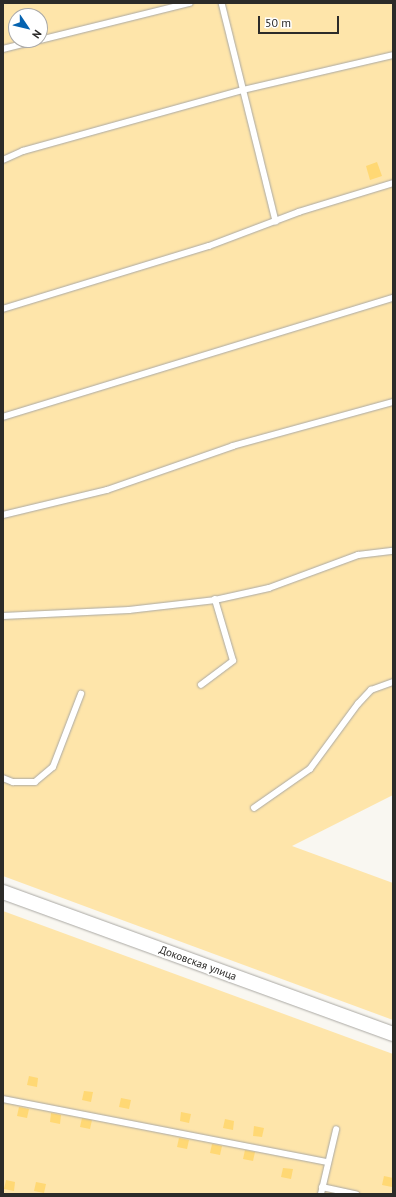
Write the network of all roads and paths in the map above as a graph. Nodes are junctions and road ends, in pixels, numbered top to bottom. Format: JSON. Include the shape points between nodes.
{"nodes":[{"id":1,"x":189,"y":3,"type":"edge"},
{"id":2,"x":222,"y":3,"type":"edge"},
{"id":3,"x":48,"y":38,"type":"edge"},
{"id":4,"x":393,"y":55,"type":"edge"},
{"id":5,"x":243,"y":90,"type":"junction"},
{"id":6,"x":3,"y":160,"type":"edge"},
{"id":7,"x":393,"y":183,"type":"edge"},
{"id":8,"x":276,"y":221,"type":"junction"},
{"id":9,"x":393,"y":298,"type":"edge"},
{"id":10,"x":3,"y":309,"type":"edge"},
{"id":11,"x":393,"y":402,"type":"edge"},
{"id":12,"x":3,"y":417,"type":"edge"},
{"id":13,"x":3,"y":515,"type":"edge"},
{"id":14,"x":393,"y":551,"type":"edge"},
{"id":15,"x":215,"y":600,"type":"junction"},
{"id":16,"x":3,"y":616,"type":"edge"},
{"id":17,"x":393,"y":682,"type":"edge"},
{"id":18,"x":202,"y":685,"type":"dead end"},
{"id":19,"x":80,"y":694,"type":"dead end"},
{"id":20,"x":3,"y":778,"type":"edge"},
{"id":21,"x":254,"y":808,"type":"dead end"},
{"id":22,"x":3,"y":892,"type":"edge"},
{"id":23,"x":393,"y":1034,"type":"edge"},
{"id":24,"x":3,"y":1099,"type":"edge"},
{"id":25,"x":336,"y":1130,"type":"dead end"},
{"id":26,"x":326,"y":1162,"type":"junction"},
{"id":27,"x":322,"y":1186,"type":"junction"},
{"id":28,"x":321,"y":1194,"type":"edge"},
{"id":29,"x":356,"y":1194,"type":"edge"}],
"edges":[{"from":1,"to":3,"type":"lane"},
{"from":2,"to":5,"type":"lane"},
{"from":4,"to":5,"type":"lane"},
{"from":5,"to":6,"type":"lane","via":[[23,151]]},
{"from":5,"to":8,"type":"lane"},
{"from":7,"to":8,"type":"lane"},
{"from":8,"to":10,"type":"lane","via":[[209,246]]},
{"from":9,"to":12,"type":"lane"},
{"from":11,"to":13,"type":"lane","via":[[233,446],[107,490]]},
{"from":14,"to":15,"type":"lane","via":[[358,555],[269,588]]},
{"from":15,"to":16,"type":"lane","via":[[129,610]]},
{"from":15,"to":18,"type":"lane","via":[[233,661]]},
{"from":17,"to":21,"type":"lane","via":[[371,690],[310,769]]},
{"from":19,"to":20,"type":"lane","via":[[53,768],[35,782],[13,782]]},
{"from":22,"to":23,"type":"street","name":"Доковская улица"},
{"from":24,"to":26,"type":"lane"},
{"from":25,"to":26,"type":"lane"},
{"from":26,"to":27,"type":"lane"},
{"from":27,"to":28,"type":"lane"},
{"from":27,"to":29,"type":"lane"}]}
